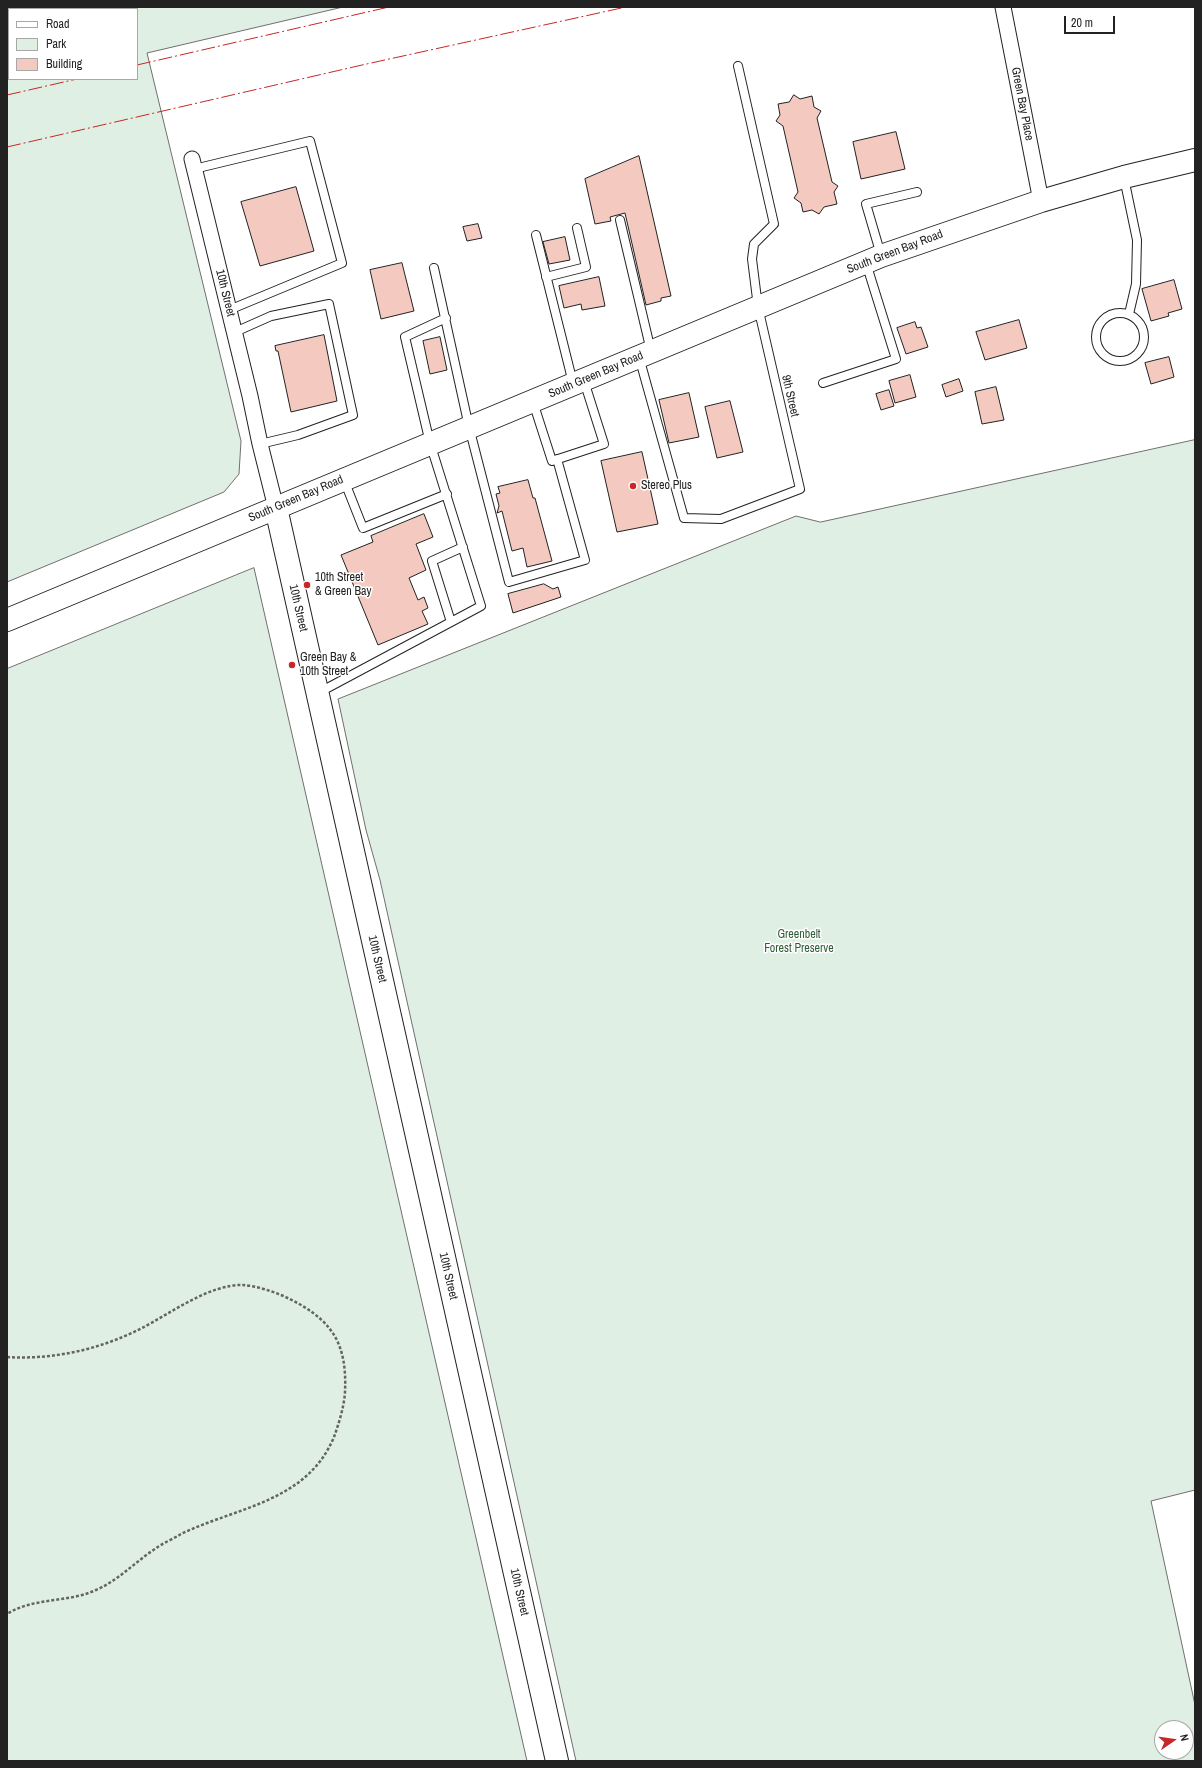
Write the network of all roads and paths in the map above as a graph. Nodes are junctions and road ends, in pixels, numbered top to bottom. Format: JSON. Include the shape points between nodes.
{"nodes":[{"id":1,"x":1003,"y":7,"type":"edge"},
{"id":2,"x":738,"y":66,"type":"dead end"},
{"id":3,"x":1195,"y":160,"type":"edge"},
{"id":4,"x":193,"y":164,"type":"joint"},
{"id":5,"x":1124,"y":177,"type":"junction"},
{"id":6,"x":917,"y":192,"type":"dead end"},
{"id":7,"x":1041,"y":201,"type":"junction"},
{"id":8,"x":620,"y":220,"type":"dead end"},
{"id":9,"x":577,"y":228,"type":"dead end"},
{"id":10,"x":536,"y":234,"type":"dead end"},
{"id":11,"x":874,"y":259,"type":"junction"},
{"id":12,"x":434,"y":268,"type":"dead end"},
{"id":13,"x":546,"y":277,"type":"junction"},
{"id":14,"x":758,"y":307,"type":"junction"},
{"id":15,"x":229,"y":310,"type":"junction"},
{"id":16,"x":1129,"y":314,"type":"junction"},
{"id":17,"x":446,"y":318,"type":"junction"},
{"id":18,"x":235,"y":332,"type":"junction"},
{"id":19,"x":645,"y":354,"type":"junction"},
{"id":20,"x":578,"y":382,"type":"junction"},
{"id":21,"x":823,"y":383,"type":"dead end"},
{"id":22,"x":532,"y":402,"type":"junction"},
{"id":23,"x":468,"y":427,"type":"junction"},
{"id":24,"x":430,"y":443,"type":"junction"},
{"id":25,"x":260,"y":444,"type":"junction"},
{"id":26,"x":558,"y":459,"type":"junction"},
{"id":27,"x":344,"y":479,"type":"junction"},
{"id":28,"x":447,"y":494,"type":"junction"},
{"id":29,"x":276,"y":508,"type":"junction"},
{"id":30,"x":463,"y":547,"type":"junction"},
{"id":31,"x":7,"y":620,"type":"edge"},
{"id":32,"x":451,"y":622,"type":"junction"},
{"id":33,"x":317,"y":693,"type":"junction"},
{"id":34,"x":7,"y":1357,"type":"edge"},
{"id":35,"x":7,"y":1614,"type":"edge"},
{"id":36,"x":557,"y":1761,"type":"edge"}],
"edges":[{"from":1,"to":7,"type":"street","name":"Green Bay Place"},
{"from":2,"to":14,"type":"lane","name":"9th Street","via":[[774,224],[754,244],[752,259]]},
{"from":3,"to":5,"type":"street","name":"South Green Bay Road"},
{"from":4,"to":15,"type":"street","name":"10th Street"},
{"from":4,"to":15,"type":"lane","via":[[310,140],[342,263]]},
{"from":5,"to":7,"type":"street","name":"South Green Bay Road"},
{"from":5,"to":16,"type":"lane","via":[[1137,240],[1136,284]]},
{"from":6,"to":11,"type":"lane","via":[[866,204]]},
{"from":7,"to":11,"type":"street","name":"South Green Bay Road"},
{"from":8,"to":19,"type":"lane"},
{"from":9,"to":13,"type":"lane","via":[[586,266]]},
{"from":10,"to":13,"type":"lane"},
{"from":11,"to":14,"type":"street","name":"South Green Bay Road"},
{"from":11,"to":21,"type":"lane","via":[[896,359]]},
{"from":12,"to":17,"type":"lane"},
{"from":13,"to":20,"type":"lane"},
{"from":14,"to":19,"type":"street","name":"South Green Bay Road"},
{"from":14,"to":19,"type":"lane","name":"9th Street","via":[[800,489],[721,519],[684,518]]},
{"from":15,"to":18,"type":"street","name":"10th Street"},
{"from":16,"to":16,"type":"lane","via":[[1140,323],[1143,345],[1133,357],[1119,361],[1112,359],[1104,355],[1096,340],[1099,324],[1112,313]]},
{"from":17,"to":23,"type":"lane"},
{"from":17,"to":24,"type":"lane","via":[[405,337]]},
{"from":18,"to":25,"type":"street","name":"10th Street"},
{"from":18,"to":25,"type":"lane","via":[[272,316],[329,304],[353,415],[298,435]]},
{"from":19,"to":20,"type":"street","name":"South Green Bay Road"},
{"from":20,"to":22,"type":"street","name":"South Green Bay Road"},
{"from":20,"to":26,"type":"lane","via":[[604,444]]},
{"from":22,"to":23,"type":"street","name":"South Green Bay Road"},
{"from":22,"to":26,"type":"lane","via":[[552,461]]},
{"from":23,"to":24,"type":"street","name":"South Green Bay Road"},
{"from":23,"to":26,"type":"lane","via":[[509,582],[585,560]]},
{"from":24,"to":27,"type":"street","name":"South Green Bay Road"},
{"from":24,"to":28,"type":"lane"},
{"from":25,"to":29,"type":"street","name":"10th Street"},
{"from":27,"to":28,"type":"lane","via":[[363,528]]},
{"from":27,"to":29,"type":"street","name":"South Green Bay Road"},
{"from":28,"to":30,"type":"lane"},
{"from":29,"to":31,"type":"street","name":"South Green Bay Road"},
{"from":29,"to":33,"type":"street","name":"10th Street"},
{"from":30,"to":32,"type":"lane","via":[[481,606]]},
{"from":30,"to":32,"type":"lane","via":[[432,561]]},
{"from":32,"to":33,"type":"lane"},
{"from":33,"to":36,"type":"street","name":"10th Street"},
{"from":34,"to":35,"type":"path","via":[[47,1357],[96,1346],[142,1328],[211,1292],[241,1285],[258,1287],[280,1295],[323,1320],[339,1346],[346,1374],[344,1401],[328,1450],[314,1470],[289,1490],[183,1534],[156,1548],[113,1581],[96,1590],[80,1596],[20,1606]]}]}
